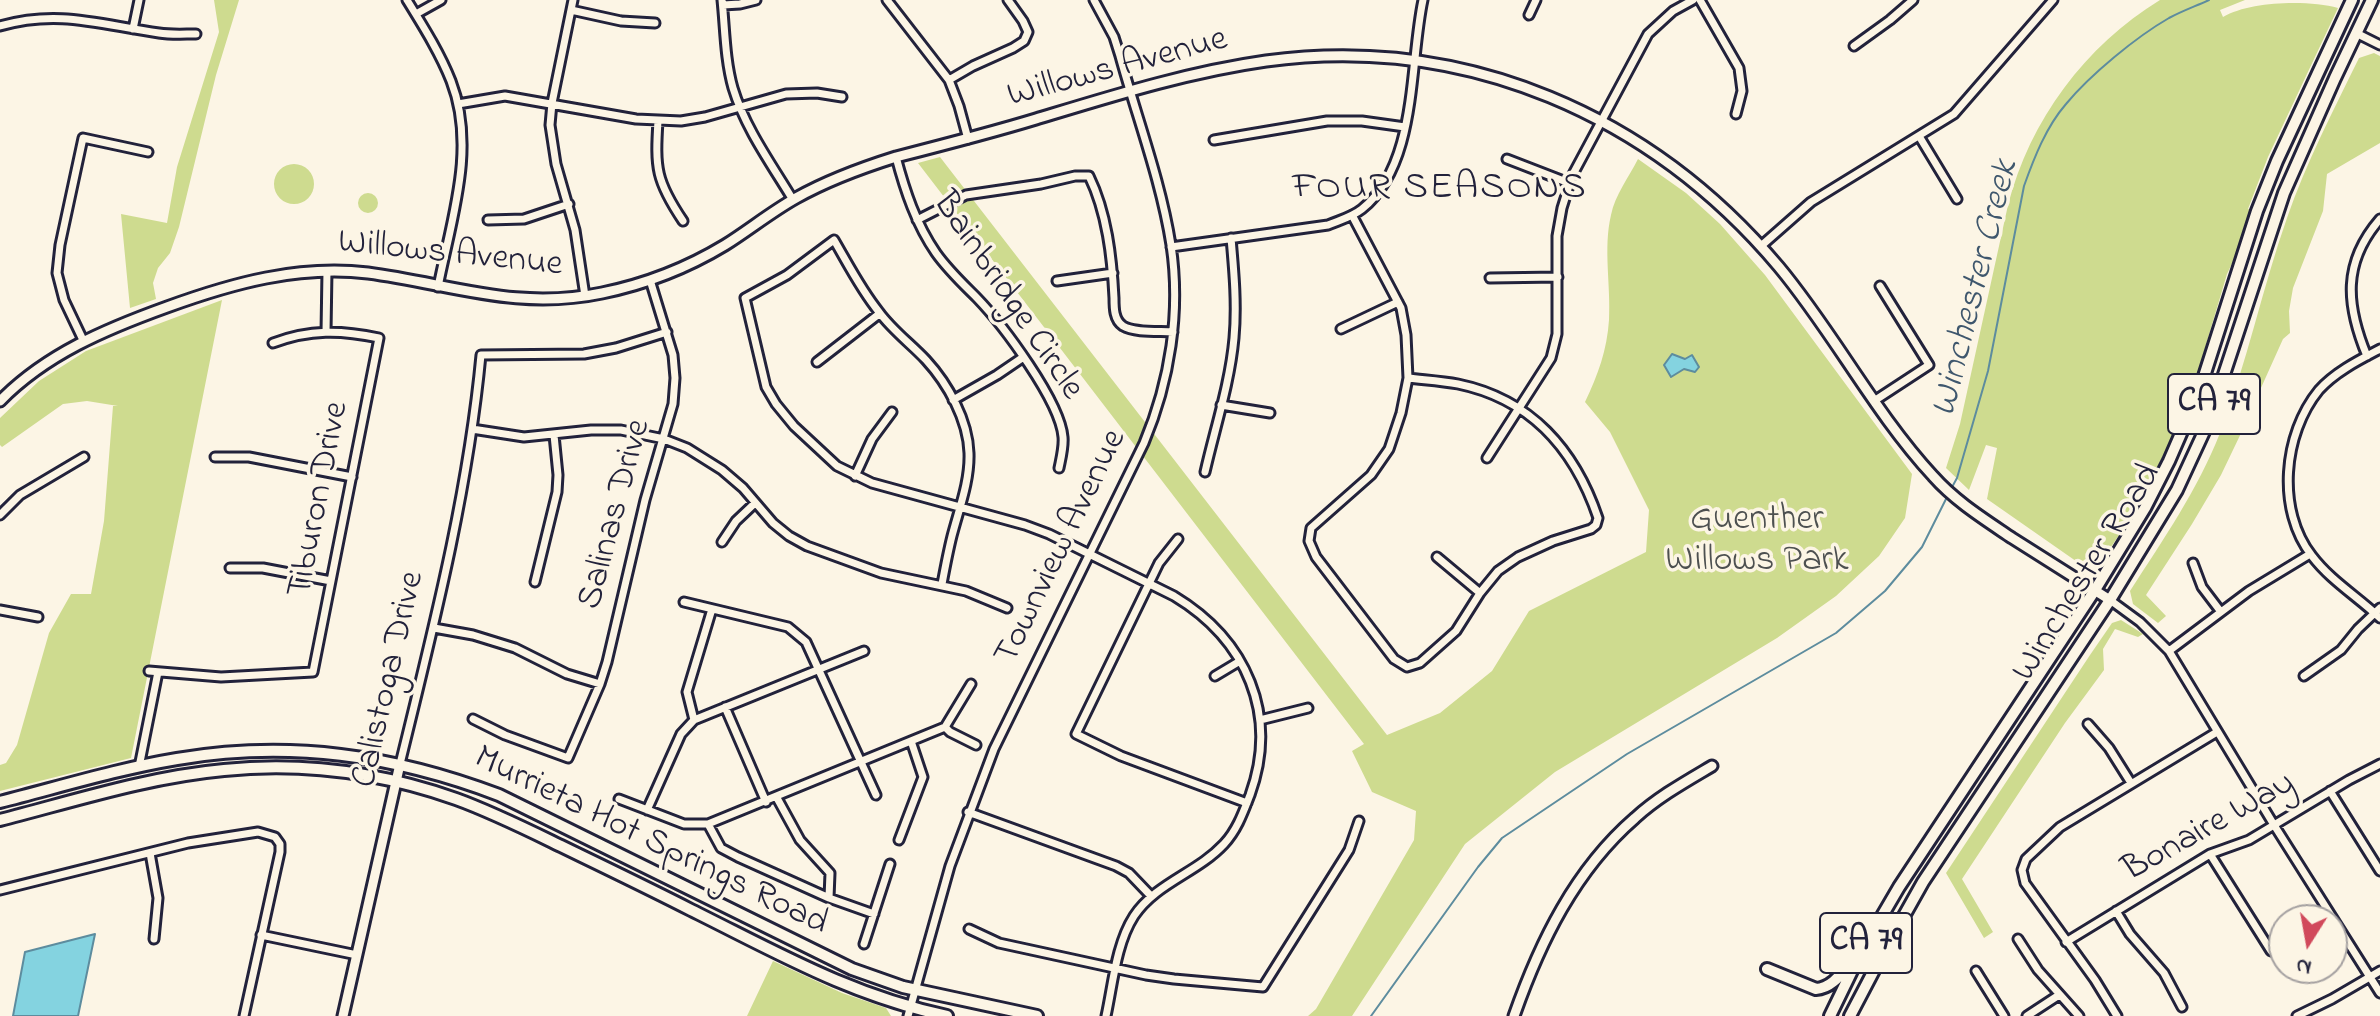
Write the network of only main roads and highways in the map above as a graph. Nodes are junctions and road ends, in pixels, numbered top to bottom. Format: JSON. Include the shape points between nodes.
{"nodes":[{"id":1,"x":2350,"y":3,"type":"edge"},
{"id":2,"x":2370,"y":4,"type":"edge"},
{"id":3,"x":0,"y":802,"type":"edge"},
{"id":4,"x":0,"y":820,"type":"edge"},
{"id":5,"x":1861,"y":952,"type":"junction"},
{"id":6,"x":1767,"y":969,"type":"dead end"},
{"id":7,"x":909,"y":1012,"type":"edge"},
{"id":8,"x":947,"y":1016,"type":"edge"},
{"id":9,"x":1037,"y":1016,"type":"edge"},
{"id":10,"x":1830,"y":1016,"type":"edge"},
{"id":11,"x":1850,"y":1016,"type":"edge"}],
"edges":[{"from":1,"to":5,"type":"main road","name":"Winchester Road","number":"CA 79","via":[[2277,161],[2191,414],[2145,508]]},
{"from":2,"to":11,"type":"main road","name":"Winchester Road","number":"CA 79","via":[[2284,193],[2208,423],[2177,490],[1923,882]]},
{"from":3,"to":9,"type":"main road","name":"Murrieta Hot Springs Road","via":[[194,756],[328,753],[400,764],[499,795],[819,955],[880,980]]},
{"from":4,"to":7,"type":"main road","name":"Murrieta Hot Springs Road","via":[[140,784],[224,770],[301,768],[396,781],[484,809],[818,974]]},
{"from":5,"to":6,"type":"main road","via":[[1822,989]]},
{"from":5,"to":10,"type":"main road","name":"Winchester Road","number":"CA 79"},
{"from":7,"to":8,"type":"main road","name":"Murrieta Hot Springs Road"}]}
